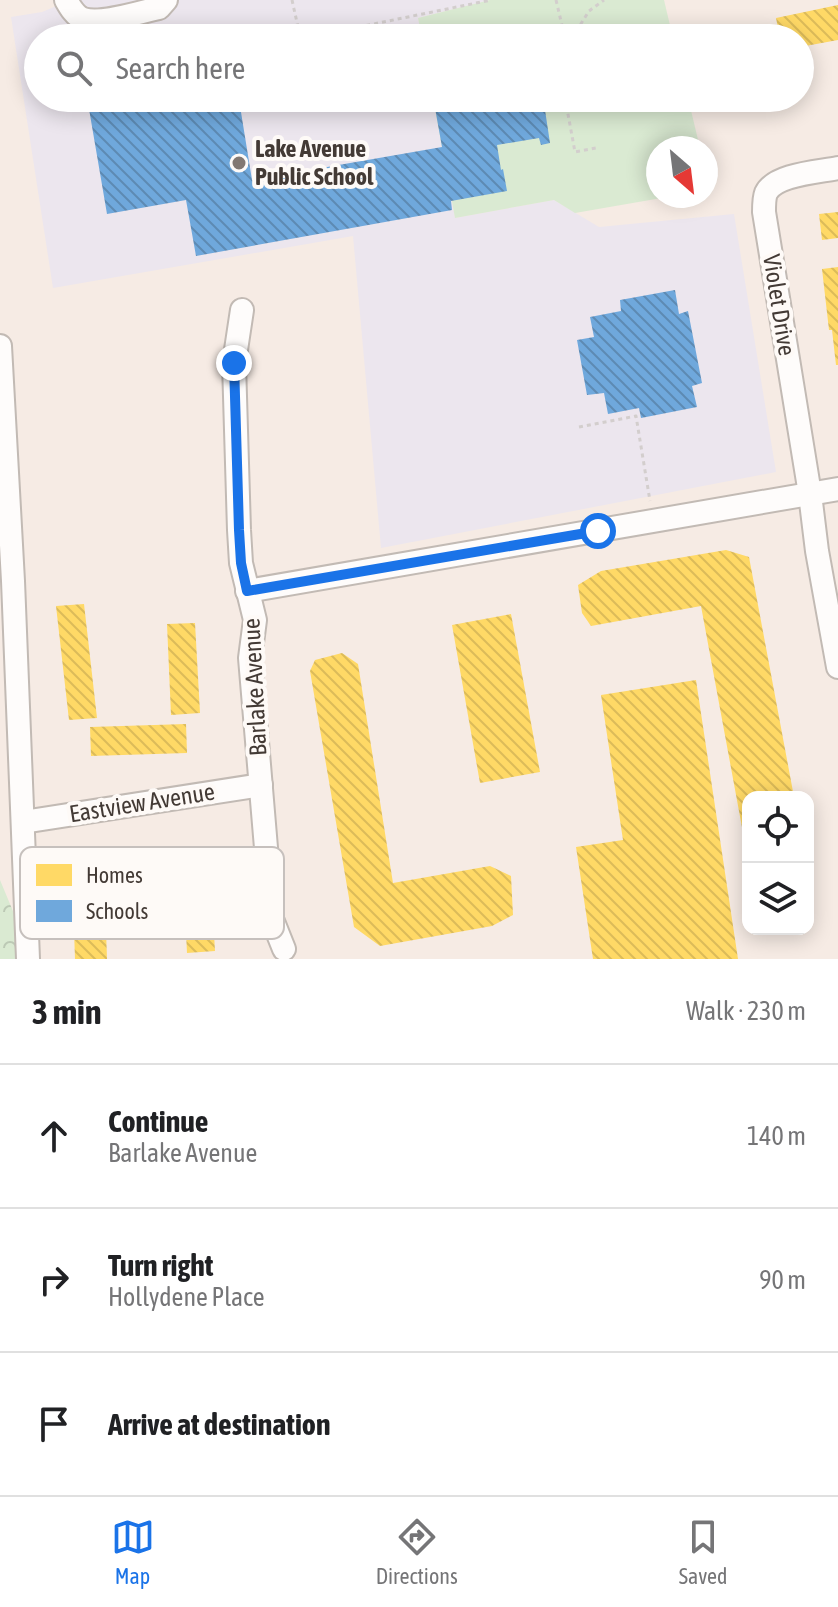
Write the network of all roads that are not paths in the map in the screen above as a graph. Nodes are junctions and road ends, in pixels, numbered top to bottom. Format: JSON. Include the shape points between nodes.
{"nodes":[{"id":1,"x":66,"y":0,"type":"edge"},
{"id":2,"x":166,"y":0,"type":"edge"},
{"id":3,"x":838,"y":168,"type":"edge"},
{"id":4,"x":242,"y":310,"type":"dead end"},
{"id":5,"x":0,"y":346,"type":"edge"},
{"id":6,"x":838,"y":489,"type":"edge"},
{"id":7,"x":810,"y":494,"type":"junction"},
{"id":8,"x":247,"y":591,"type":"junction"},
{"id":9,"x":833,"y":615,"type":"edge"},
{"id":10,"x":837,"y":661,"type":"edge"},
{"id":11,"x":261,"y":785,"type":"junction"},
{"id":12,"x":23,"y":822,"type":"junction"},
{"id":13,"x":24,"y":847,"type":"edge"},
{"id":14,"x":266,"y":847,"type":"edge"},
{"id":15,"x":27,"y":939,"type":"edge"},
{"id":16,"x":280,"y":939,"type":"edge"},
{"id":17,"x":284,"y":949,"type":"dead end"},
{"id":18,"x":28,"y":959,"type":"edge"}],
"edges":[{"from":1,"to":2,"type":"street","via":[[82,19],[100,20],[159,8]]},
{"from":3,"to":7,"type":"street","name":"Violet Drive","via":[[783,179],[765,195]]},
{"from":4,"to":8,"type":"street","via":[[234,363],[239,530]]},
{"from":5,"to":12,"type":"street"},
{"from":6,"to":7,"type":"street","name":"Barlake Avenue"},
{"from":7,"to":8,"type":"street","name":"Barlake Avenue"},
{"from":7,"to":9,"type":"street"},
{"from":8,"to":11,"type":"street","name":"Barlake Avenue","via":[[255,620],[250,658]]},
{"from":9,"to":10,"type":"street"},
{"from":11,"to":12,"type":"street","name":"Eastview Avenue"},
{"from":11,"to":14,"type":"street","name":"Barlake Avenue"},
{"from":12,"to":13,"type":"street"},
{"from":15,"to":18,"type":"street"},
{"from":16,"to":17,"type":"street","name":"Barlake Avenue"}]}
